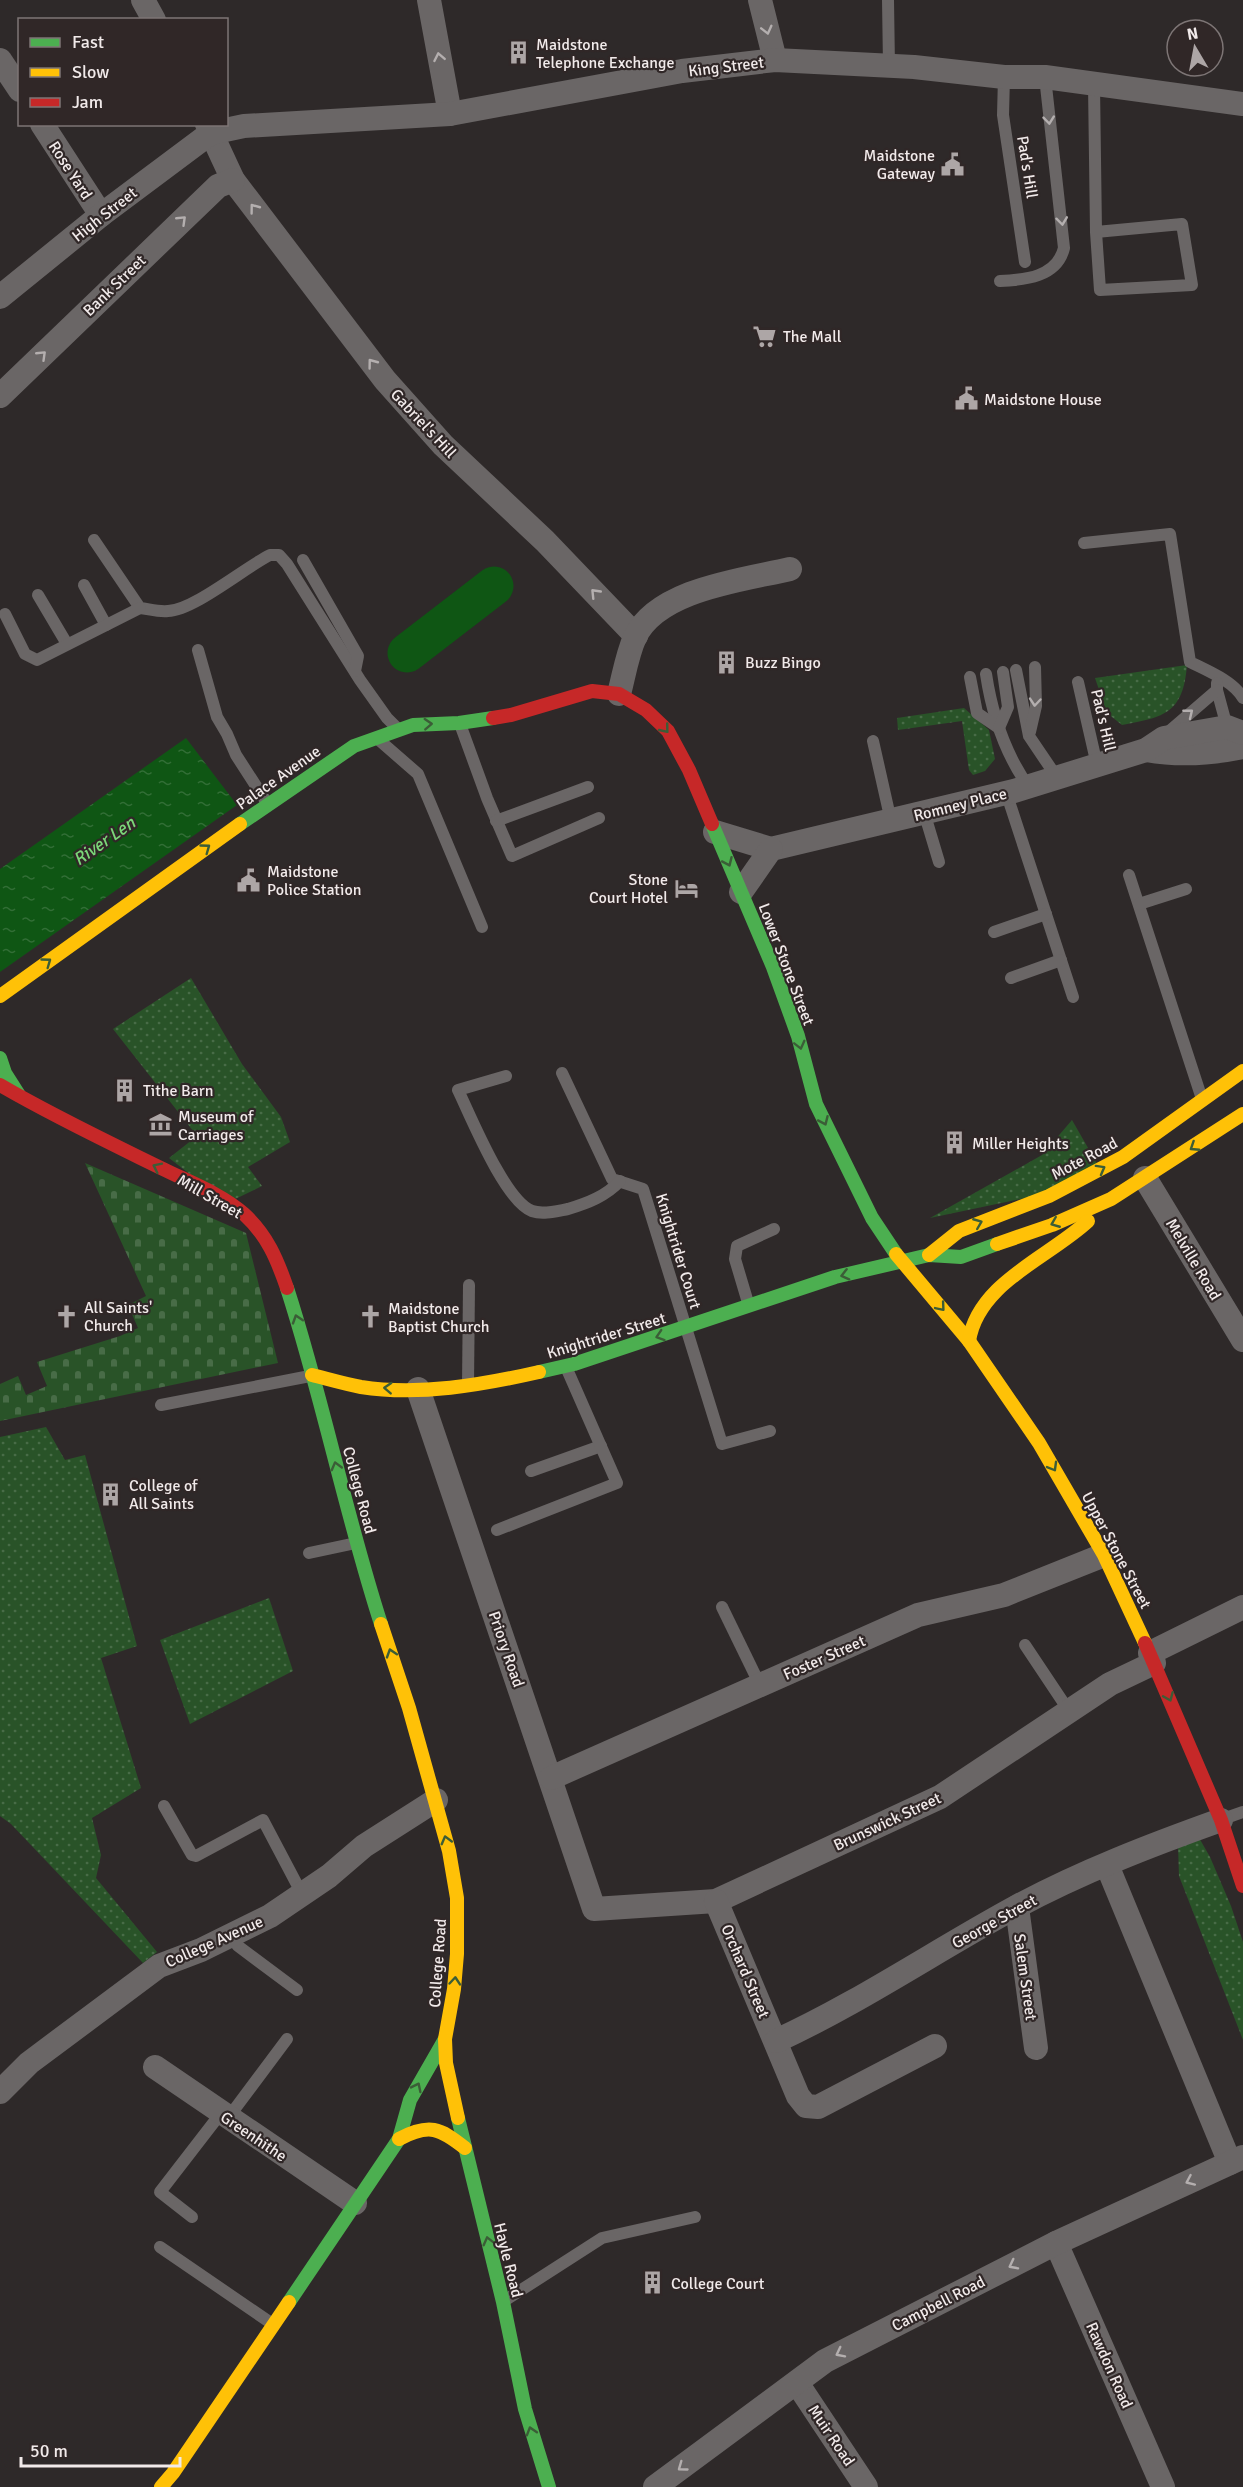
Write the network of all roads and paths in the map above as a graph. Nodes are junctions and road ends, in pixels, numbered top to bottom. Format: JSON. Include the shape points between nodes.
{"nodes":[{"id":1,"x":143,"y":0,"type":"edge"},
{"id":2,"x":429,"y":0,"type":"edge"},
{"id":3,"x":760,"y":0,"type":"edge"},
{"id":4,"x":888,"y":0,"type":"edge"},
{"id":5,"x":153,"y":18,"type":"edge"},
{"id":6,"x":0,"y":60,"type":"edge"},
{"id":7,"x":775,"y":60,"type":"junction"},
{"id":8,"x":889,"y":66,"type":"junction"},
{"id":9,"x":1004,"y":77,"type":"junction"},
{"id":10,"x":1045,"y":77,"type":"junction"},
{"id":11,"x":1094,"y":85,"type":"junction"},
{"id":12,"x":18,"y":87,"type":"edge"},
{"id":13,"x":1243,"y":104,"type":"edge"},
{"id":14,"x":450,"y":114,"type":"junction"},
{"id":15,"x":43,"y":126,"type":"edge"},
{"id":16,"x":209,"y":129,"type":"edge"},
{"id":17,"x":233,"y":180,"type":"junction"},
{"id":18,"x":101,"y":215,"type":"junction"},
{"id":19,"x":1096,"y":232,"type":"junction"},
{"id":20,"x":1026,"y":262,"type":"dead end"},
{"id":21,"x":1000,"y":282,"type":"dead end"},
{"id":22,"x":0,"y":297,"type":"edge"},
{"id":23,"x":0,"y":396,"type":"edge"},
{"id":24,"x":94,"y":540,"type":"dead end"},
{"id":25,"x":1084,"y":543,"type":"dead end"},
{"id":26,"x":303,"y":560,"type":"dead end"},
{"id":27,"x":790,"y":569,"type":"dead end"},
{"id":28,"x":84,"y":585,"type":"dead end"},
{"id":29,"x":38,"y":595,"type":"dead end"},
{"id":30,"x":140,"y":608,"type":"junction"},
{"id":31,"x":5,"y":614,"type":"dead end"},
{"id":32,"x":106,"y":625,"type":"junction"},
{"id":33,"x":636,"y":636,"type":"junction"},
{"id":34,"x":67,"y":644,"type":"junction"},
{"id":35,"x":198,"y":650,"type":"dead end"},
{"id":36,"x":1035,"y":667,"type":"dead end"},
{"id":37,"x":1016,"y":670,"type":"dead end"},
{"id":38,"x":355,"y":671,"type":"junction"},
{"id":39,"x":1002,"y":672,"type":"dead end"},
{"id":40,"x":986,"y":674,"type":"dead end"},
{"id":41,"x":1218,"y":676,"type":"junction"},
{"id":42,"x":970,"y":677,"type":"dead end"},
{"id":43,"x":1078,"y":682,"type":"dead end"},
{"id":44,"x":1216,"y":690,"type":"junction"},
{"id":45,"x":619,"y":694,"type":"junction"},
{"id":46,"x":1243,"y":698,"type":"edge"},
{"id":47,"x":459,"y":723,"type":"junction"},
{"id":48,"x":999,"y":728,"type":"junction"},
{"id":49,"x":398,"y":729,"type":"junction"},
{"id":50,"x":1235,"y":730,"type":"edge"},
{"id":51,"x":1029,"y":736,"type":"junction"},
{"id":52,"x":376,"y":737,"type":"junction"},
{"id":53,"x":873,"y":741,"type":"dead end"},
{"id":54,"x":1155,"y":744,"type":"junction"},
{"id":55,"x":1243,"y":747,"type":"edge"},
{"id":56,"x":1097,"y":765,"type":"junction"},
{"id":57,"x":1056,"y":776,"type":"junction"},
{"id":58,"x":588,"y":787,"type":"dead end"},
{"id":59,"x":1017,"y":789,"type":"junction"},
{"id":60,"x":268,"y":804,"type":"junction"},
{"id":61,"x":924,"y":812,"type":"junction"},
{"id":62,"x":599,"y":818,"type":"dead end"},
{"id":63,"x":496,"y":821,"type":"junction"},
{"id":64,"x":891,"y":821,"type":"junction"},
{"id":65,"x":715,"y":832,"type":"junction"},
{"id":66,"x":771,"y":849,"type":"junction"},
{"id":67,"x":939,"y":862,"type":"dead end"},
{"id":68,"x":1130,"y":875,"type":"dead end"},
{"id":69,"x":1186,"y":889,"type":"dead end"},
{"id":70,"x":741,"y":892,"type":"junction"},
{"id":71,"x":1139,"y":904,"type":"junction"},
{"id":72,"x":1046,"y":914,"type":"junction"},
{"id":73,"x":482,"y":927,"type":"dead end"},
{"id":74,"x":994,"y":932,"type":"dead end"},
{"id":75,"x":1061,"y":960,"type":"junction"},
{"id":76,"x":1011,"y":978,"type":"dead end"},
{"id":77,"x":0,"y":996,"type":"edge"},
{"id":78,"x":1073,"y":997,"type":"dead end"},
{"id":79,"x":1,"y":1071,"type":"edge"},
{"id":80,"x":1243,"y":1071,"type":"edge"},
{"id":81,"x":562,"y":1073,"type":"dead end"},
{"id":82,"x":506,"y":1076,"type":"dead end"},
{"id":83,"x":1203,"y":1101,"type":"junction"},
{"id":84,"x":1241,"y":1117,"type":"edge"},
{"id":85,"x":1145,"y":1178,"type":"junction"},
{"id":86,"x":620,"y":1181,"type":"junction"},
{"id":87,"x":1111,"y":1199,"type":"junction"},
{"id":88,"x":774,"y":1229,"type":"dead end"},
{"id":89,"x":929,"y":1255,"type":"junction"},
{"id":90,"x":902,"y":1263,"type":"junction"},
{"id":91,"x":469,"y":1285,"type":"dead end"},
{"id":92,"x":749,"y":1307,"type":"junction"},
{"id":93,"x":685,"y":1327,"type":"junction"},
{"id":94,"x":1243,"y":1340,"type":"edge"},
{"id":95,"x":969,"y":1341,"type":"junction"},
{"id":96,"x":565,"y":1366,"type":"junction"},
{"id":97,"x":312,"y":1375,"type":"junction"},
{"id":98,"x":468,"y":1387,"type":"junction"},
{"id":99,"x":418,"y":1389,"type":"junction"},
{"id":100,"x":161,"y":1405,"type":"dead end"},
{"id":101,"x":770,"y":1431,"type":"dead end"},
{"id":102,"x":600,"y":1446,"type":"junction"},
{"id":103,"x":531,"y":1471,"type":"dead end"},
{"id":104,"x":496,"y":1530,"type":"dead end"},
{"id":105,"x":357,"y":1543,"type":"junction"},
{"id":106,"x":309,"y":1553,"type":"dead end"},
{"id":107,"x":1104,"y":1555,"type":"junction"},
{"id":108,"x":722,"y":1607,"type":"dead end"},
{"id":109,"x":1243,"y":1607,"type":"edge"},
{"id":110,"x":1025,"y":1646,"type":"dead end"},
{"id":111,"x":1152,"y":1658,"type":"junction"},
{"id":112,"x":760,"y":1685,"type":"junction"},
{"id":113,"x":1069,"y":1711,"type":"junction"},
{"id":114,"x":551,"y":1778,"type":"junction"},
{"id":115,"x":436,"y":1800,"type":"junction"},
{"id":116,"x":164,"y":1806,"type":"dead end"},
{"id":117,"x":1232,"y":1816,"type":"edge"},
{"id":118,"x":1107,"y":1865,"type":"junction"},
{"id":119,"x":1243,"y":1886,"type":"edge"},
{"id":120,"x":302,"y":1894,"type":"junction"},
{"id":121,"x":716,"y":1901,"type":"junction"},
{"id":122,"x":1017,"y":1907,"type":"junction"},
{"id":123,"x":594,"y":1909,"type":"joint"},
{"id":124,"x":230,"y":1936,"type":"junction"},
{"id":125,"x":297,"y":1990,"type":"dead end"},
{"id":126,"x":286,"y":2038,"type":"dead end"},
{"id":127,"x":445,"y":2039,"type":"junction"},
{"id":128,"x":776,"y":2041,"type":"junction"},
{"id":129,"x":935,"y":2046,"type":"dead end"},
{"id":130,"x":1036,"y":2048,"type":"dead end"},
{"id":131,"x":155,"y":2067,"type":"dead end"},
{"id":132,"x":0,"y":2092,"type":"edge"},
{"id":133,"x":224,"y":2116,"type":"junction"},
{"id":134,"x":399,"y":2139,"type":"junction"},
{"id":135,"x":465,"y":2148,"type":"junction"},
{"id":136,"x":1237,"y":2160,"type":"edge"},
{"id":137,"x":355,"y":2203,"type":"junction"},
{"id":138,"x":192,"y":2217,"type":"dead end"},
{"id":139,"x":695,"y":2217,"type":"dead end"},
{"id":140,"x":1056,"y":2243,"type":"junction"},
{"id":141,"x":160,"y":2247,"type":"dead end"},
{"id":142,"x":503,"y":2302,"type":"junction"},
{"id":143,"x":275,"y":2325,"type":"junction"},
{"id":144,"x":797,"y":2383,"type":"junction"},
{"id":145,"x":161,"y":2487,"type":"edge"},
{"id":146,"x":549,"y":2487,"type":"edge"},
{"id":147,"x":655,"y":2487,"type":"edge"},
{"id":148,"x":866,"y":2487,"type":"edge"},
{"id":149,"x":1163,"y":2487,"type":"edge"}],
"edges":[{"from":1,"to":5,"type":"street"},
{"from":14,"to":2,"type":"street","one_way":true},
{"from":3,"to":7,"type":"street","one_way":true},
{"from":4,"to":8,"type":"lane"},
{"from":6,"to":12,"type":"street"},
{"from":7,"to":8,"type":"street","name":"King Street"},
{"from":7,"to":14,"type":"street","name":"King Street","via":[[682,71]]},
{"from":8,"to":9,"type":"street","name":"King Street"},
{"from":9,"to":10,"type":"street","name":"King Street"},
{"from":9,"to":20,"type":"lane","name":"Pad's Hill","via":[[1003,115]]},
{"from":10,"to":11,"type":"street","name":"King Street"},
{"from":10,"to":21,"type":"lane","one_way":true,"via":[[1064,238],[1062,254],[1039,276]]},
{"from":11,"to":13,"type":"street","name":"King Street"},
{"from":11,"to":19,"type":"lane"},
{"from":14,"to":16,"type":"street","name":"King Street"},
{"from":15,"to":18,"type":"street","name":"Rose Yard"},
{"from":16,"to":17,"type":"street","name":"Gabriel's Hill"},
{"from":16,"to":18,"type":"street","name":"High Street"},
{"from":23,"to":17,"type":"street","name":"Bank Street","one_way":true,"via":[[218,186]]},
{"from":33,"to":17,"type":"street","name":"Gabriel's Hill","one_way":true,"via":[[545,541],[442,445],[385,380]]},
{"from":18,"to":22,"type":"street","name":"High Street"},
{"from":19,"to":19,"type":"lane","via":[[1100,290],[1192,285],[1182,224]]},
{"from":24,"to":30,"type":"lane"},
{"from":25,"to":41,"type":"lane","via":[[1170,534],[1190,662]]},
{"from":26,"to":38,"type":"lane","via":[[358,656]]},
{"from":27,"to":33,"type":"street","via":[[676,599],[652,614]]},
{"from":28,"to":32,"type":"lane"},
{"from":29,"to":34,"type":"lane"},
{"from":30,"to":32,"type":"lane"},
{"from":30,"to":38,"type":"lane","via":[[167,612],[179,609],[262,558],[279,555]]},
{"from":31,"to":34,"type":"lane","via":[[30,658],[37,660]]},
{"from":32,"to":34,"type":"lane"},
{"from":33,"to":45,"type":"street"},
{"from":35,"to":60,"type":"lane","via":[[217,717],[236,756]]},
{"from":36,"to":51,"type":"lane","one_way":true,"via":[[1035,706]]},
{"from":37,"to":51,"type":"lane"},
{"from":38,"to":49,"type":"lane"},
{"from":39,"to":48,"type":"lane","via":[[1008,707]]},
{"from":40,"to":48,"type":"lane"},
{"from":41,"to":44,"type":"lane"},
{"from":41,"to":46,"type":"lane"},
{"from":42,"to":48,"type":"lane","via":[[977,712]]},
{"from":43,"to":56,"type":"lane","name":"Pad's Hill"},
{"from":44,"to":50,"type":"lane"},
{"from":54,"to":44,"type":"lane","one_way":true},
{"from":45,"to":47,"type":"main road","name":"Palace Avenue","via":[[592,691],[532,710]]},
{"from":45,"to":65,"type":"main road","name":"Lower Stone Street","one_way":true,"via":[[646,710],[668,731]]},
{"from":49,"to":47,"type":"main road","name":"Palace Avenue","one_way":true},
{"from":47,"to":63,"type":"lane"},
{"from":48,"to":59,"type":"lane"},
{"from":49,"to":52,"type":"main road","name":"Palace Avenue"},
{"from":50,"to":54,"type":"street","name":"Romney Place"},
{"from":51,"to":57,"type":"lane"},
{"from":52,"to":60,"type":"main road","name":"Palace Avenue","via":[[334,758]]},
{"from":52,"to":73,"type":"lane","via":[[418,774]]},
{"from":53,"to":64,"type":"lane"},
{"from":54,"to":55,"type":"street","name":"Romney Place","via":[[1174,755]]},
{"from":54,"to":56,"type":"street","name":"Romney Place"},
{"from":56,"to":57,"type":"street","name":"Romney Place"},
{"from":57,"to":59,"type":"street","name":"Romney Place"},
{"from":58,"to":63,"type":"lane"},
{"from":59,"to":61,"type":"street","name":"Romney Place"},
{"from":59,"to":72,"type":"lane"},
{"from":77,"to":60,"type":"main road","name":"Palace Avenue","one_way":true},
{"from":61,"to":64,"type":"street","name":"Romney Place"},
{"from":61,"to":67,"type":"lane"},
{"from":62,"to":63,"type":"lane","via":[[512,856]]},
{"from":64,"to":66,"type":"street","name":"Romney Place"},
{"from":65,"to":66,"type":"street"},
{"from":65,"to":70,"type":"main road","name":"Lower Stone Street","one_way":true},
{"from":66,"to":70,"type":"street"},
{"from":68,"to":71,"type":"lane"},
{"from":69,"to":71,"type":"lane"},
{"from":70,"to":90,"type":"main road","name":"Lower Stone Street","one_way":true,"via":[[798,1036],[816,1104],[879,1231]]},
{"from":71,"to":83,"type":"lane"},
{"from":72,"to":74,"type":"lane"},
{"from":72,"to":75,"type":"lane"},
{"from":75,"to":76,"type":"lane"},
{"from":75,"to":78,"type":"lane"},
{"from":97,"to":79,"type":"main road","name":"Mill Street","one_way":true,"via":[[276,1256],[242,1212],[48,1112],[19,1095]]},
{"from":80,"to":83,"type":"main road","name":"Mote Road"},
{"from":81,"to":86,"type":"lane","name":"Knightrider Court","via":[[612,1179]]},
{"from":82,"to":86,"type":"lane","via":[[458,1090],[498,1171],[519,1203],[532,1211],[552,1212],[609,1193]]},
{"from":89,"to":83,"type":"main road","name":"Mote Road","one_way":true,"via":[[959,1231],[1049,1196],[1097,1172]]},
{"from":84,"to":85,"type":"main road","name":"Mote Road","one_way":true},
{"from":85,"to":87,"type":"main road","name":"Mote Road"},
{"from":85,"to":94,"type":"street","name":"Melville Road"},
{"from":86,"to":93,"type":"lane","name":"Knightrider Court","via":[[643,1189]]},
{"from":87,"to":89,"type":"main road","name":"Mote Road","one_way":true,"via":[[974,1253],[961,1257]]},
{"from":87,"to":95,"type":"main road","via":[[1072,1236],[989,1296],[970,1326]]},
{"from":88,"to":92,"type":"lane","via":[[737,1246],[735,1259]]},
{"from":89,"to":90,"type":"main road","name":"Mote Road"},
{"from":90,"to":92,"type":"main road","name":"Knightrider Street","one_way":true,"via":[[835,1277]]},
{"from":90,"to":95,"type":"main road","name":"Upper Stone Street","one_way":true},
{"from":91,"to":98,"type":"lane"},
{"from":92,"to":93,"type":"main road","name":"Knightrider Street"},
{"from":93,"to":96,"type":"main road","name":"Knightrider Street","one_way":true},
{"from":93,"to":101,"type":"lane","via":[[722,1443]]},
{"from":95,"to":107,"type":"main road","name":"Upper Stone Street","one_way":true,"via":[[1039,1443]]},
{"from":96,"to":98,"type":"main road","name":"Knightrider Street"},
{"from":96,"to":102,"type":"lane"},
{"from":99,"to":97,"type":"main road","name":"Knightrider Street","one_way":true,"via":[[362,1387]]},
{"from":97,"to":100,"type":"lane"},
{"from":105,"to":97,"type":"main road","name":"College Road","one_way":true},
{"from":98,"to":99,"type":"main road","name":"Knightrider Street"},
{"from":99,"to":114,"type":"street","name":"Priory Road"},
{"from":102,"to":103,"type":"lane"},
{"from":102,"to":104,"type":"lane","via":[[617,1483]]},
{"from":105,"to":106,"type":"lane"},
{"from":115,"to":105,"type":"main road","name":"College Road","one_way":true},
{"from":107,"to":111,"type":"main road","name":"Upper Stone Street"},
{"from":107,"to":112,"type":"street","name":"Foster Street","via":[[1004,1595],[918,1615]]},
{"from":108,"to":112,"type":"lane"},
{"from":109,"to":111,"type":"street","name":"Brunswick Street"},
{"from":110,"to":113,"type":"lane"},
{"from":111,"to":113,"type":"street","name":"Brunswick Street"},
{"from":111,"to":117,"type":"main road","name":"Upper Stone Street","one_way":true},
{"from":112,"to":114,"type":"street","name":"Foster Street"},
{"from":113,"to":121,"type":"street","name":"Brunswick Street","via":[[940,1797]]},
{"from":114,"to":123,"type":"street","name":"Priory Road"},
{"from":115,"to":120,"type":"street","name":"College Avenue","via":[[364,1846]]},
{"from":127,"to":115,"type":"main road","name":"College Road","one_way":true,"via":[[454,1989],[457,1898]]},
{"from":116,"to":120,"type":"lane","via":[[192,1856],[263,1820]]},
{"from":117,"to":118,"type":"street","name":"George Street"},
{"from":117,"to":119,"type":"main road","name":"Upper Stone Street"},
{"from":118,"to":122,"type":"street","name":"George Street"},
{"from":118,"to":136,"type":"street"},
{"from":120,"to":124,"type":"street","name":"College Avenue"},
{"from":121,"to":123,"type":"street","name":"Brunswick Street"},
{"from":121,"to":128,"type":"street","name":"Orchard Street"},
{"from":122,"to":128,"type":"street","name":"George Street","via":[[813,2024]]},
{"from":122,"to":130,"type":"street","name":"Salem Street"},
{"from":124,"to":125,"type":"lane"},
{"from":124,"to":132,"type":"street","name":"College Avenue","via":[[159,1966],[29,2063]]},
{"from":126,"to":133,"type":"lane"},
{"from":134,"to":127,"type":"main road","name":"College Road","one_way":true,"via":[[401,2120]]},
{"from":127,"to":135,"type":"main road","name":"Hayle Road","via":[[450,2088]]},
{"from":128,"to":129,"type":"street","name":"Orchard Street","via":[[798,2096],[812,2108]]},
{"from":131,"to":133,"type":"street","name":"Greenhithe"},
{"from":133,"to":137,"type":"street","name":"Greenhithe"},
{"from":133,"to":138,"type":"lane","via":[[160,2192]]},
{"from":134,"to":135,"type":"main road","via":[[424,2128],[443,2130]]},
{"from":134,"to":137,"type":"main road","name":"College Road"},
{"from":142,"to":135,"type":"main road","name":"Hayle Road","one_way":true},
{"from":136,"to":140,"type":"street","name":"Campbell Road","one_way":true},
{"from":137,"to":143,"type":"main road","name":"College Road"},
{"from":139,"to":142,"type":"lane","via":[[602,2238]]},
{"from":140,"to":144,"type":"street","name":"Campbell Road","one_way":true,"via":[[825,2361]]},
{"from":140,"to":149,"type":"street","name":"Rawdon Road"},
{"from":141,"to":143,"type":"lane"},
{"from":146,"to":142,"type":"main road","name":"Hayle Road","one_way":true,"via":[[525,2409]]},
{"from":143,"to":145,"type":"main road","name":"College Road"},
{"from":144,"to":147,"type":"street","name":"Campbell Road","one_way":true},
{"from":144,"to":148,"type":"street","name":"Muir Road"}]}
